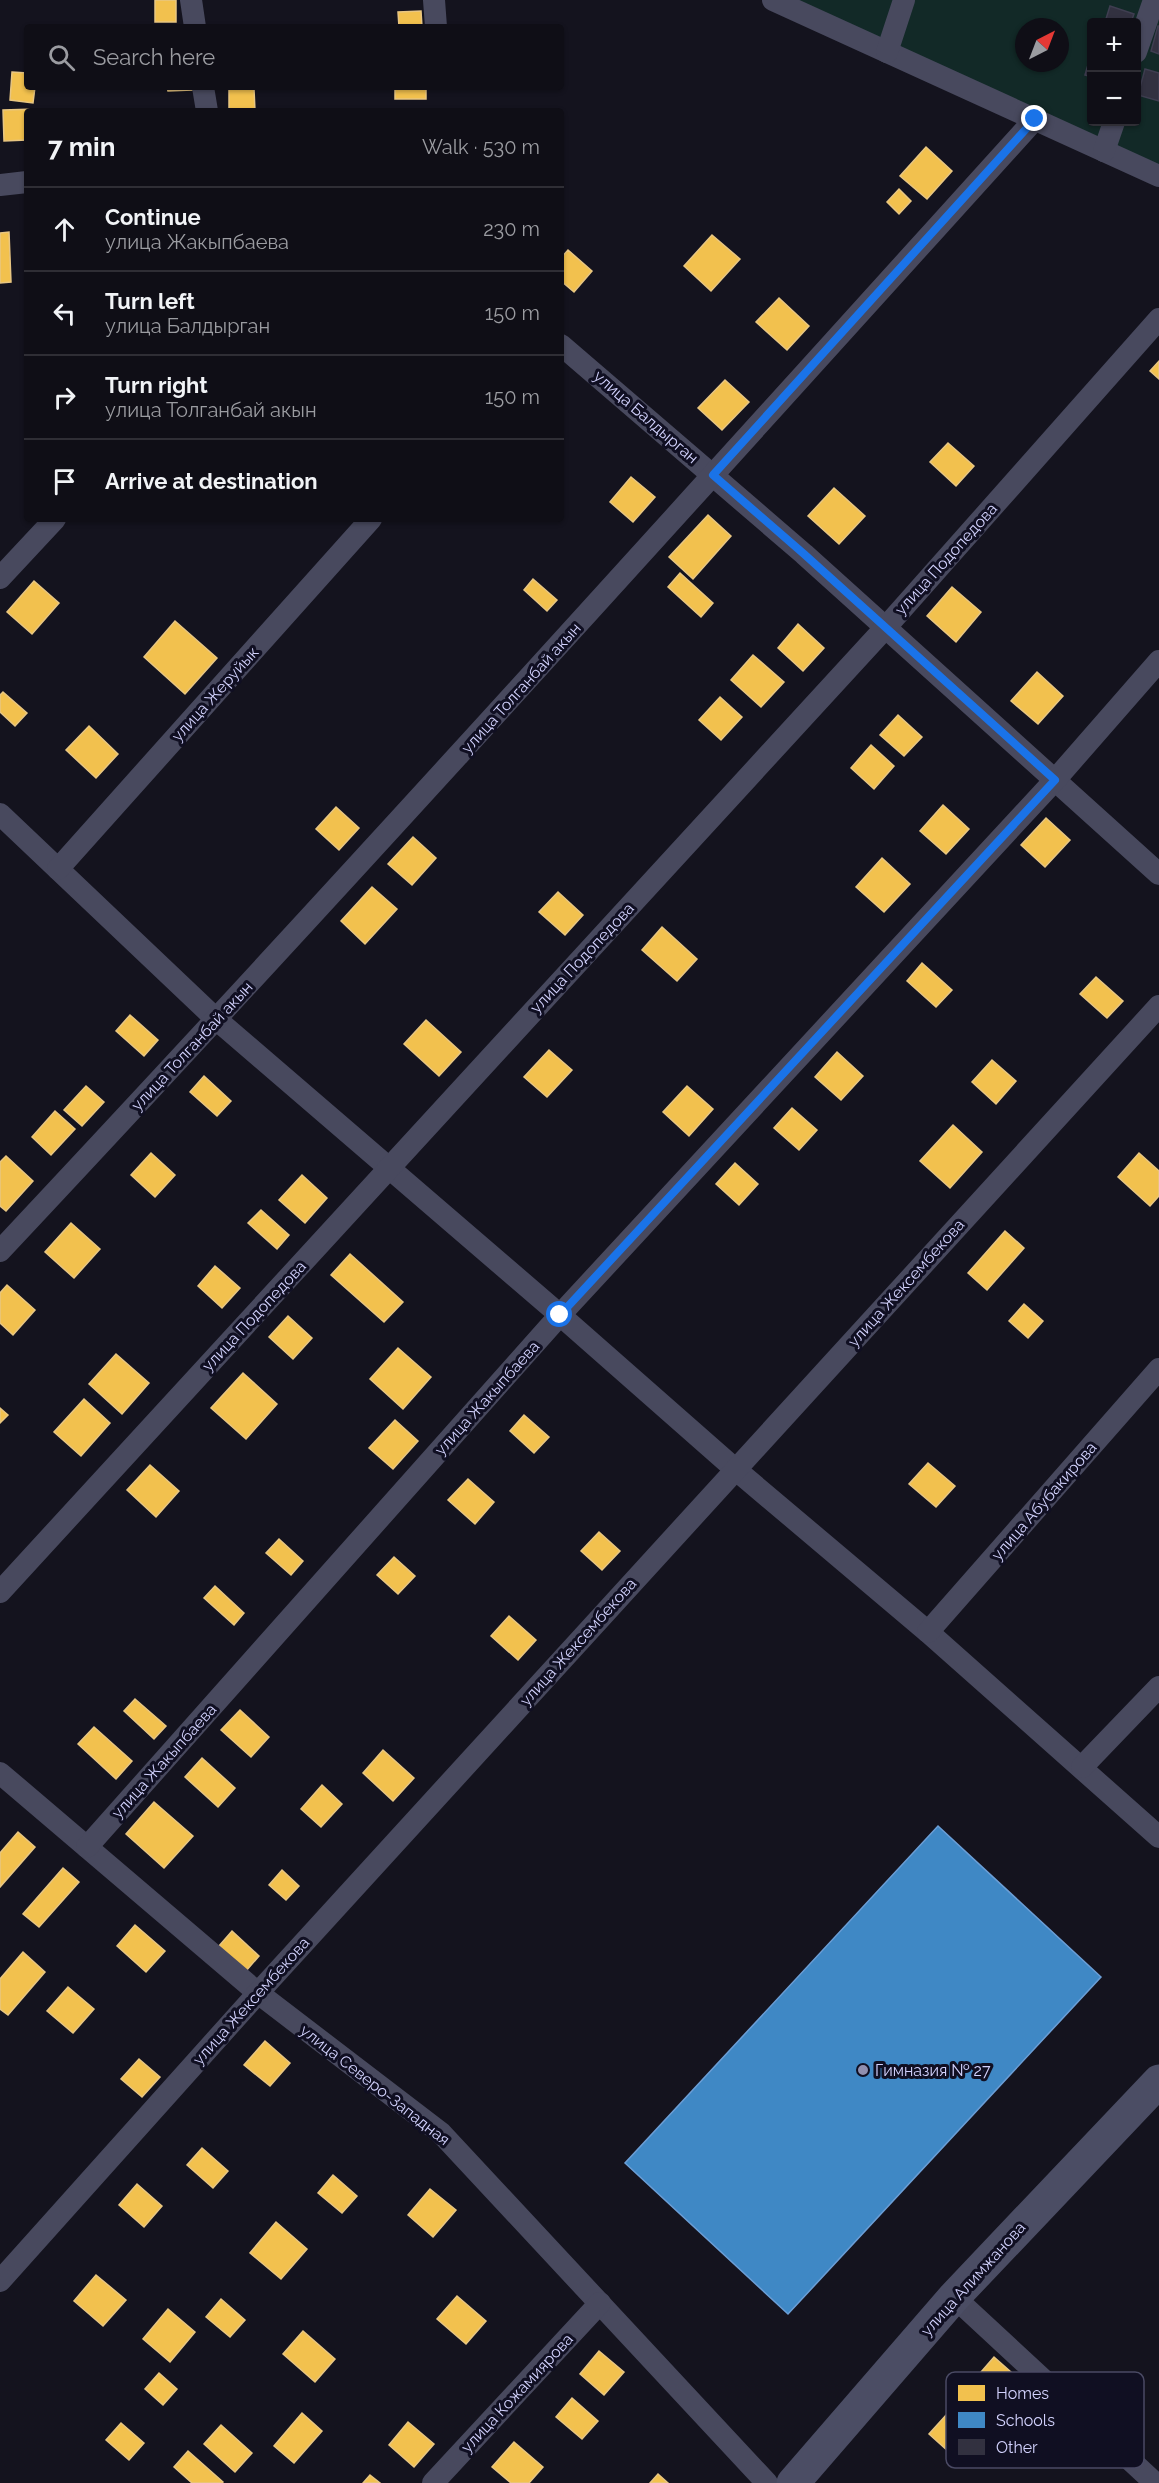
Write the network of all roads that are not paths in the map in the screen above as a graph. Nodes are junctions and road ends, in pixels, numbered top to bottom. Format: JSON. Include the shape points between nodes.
{"nodes":[{"id":1,"x":191,"y":0,"type":"edge"},
{"id":2,"x":434,"y":0,"type":"edge"},
{"id":3,"x":773,"y":0,"type":"edge"},
{"id":4,"x":904,"y":0,"type":"edge"},
{"id":5,"x":1154,"y":0,"type":"edge"},
{"id":6,"x":195,"y":24,"type":"edge"},
{"id":7,"x":436,"y":24,"type":"edge"},
{"id":8,"x":1141,"y":40,"type":"edge"},
{"id":9,"x":887,"y":52,"type":"junction"},
{"id":10,"x":204,"y":90,"type":"edge"},
{"id":11,"x":206,"y":108,"type":"edge"},
{"id":12,"x":1035,"y":119,"type":"junction"},
{"id":13,"x":1113,"y":126,"type":"edge"},
{"id":14,"x":1104,"y":151,"type":"junction"},
{"id":15,"x":1159,"y":176,"type":"edge"},
{"id":16,"x":24,"y":182,"type":"edge"},
{"id":17,"x":0,"y":185,"type":"edge"},
{"id":18,"x":1159,"y":319,"type":"edge"},
{"id":19,"x":564,"y":348,"type":"edge"},
{"id":20,"x":713,"y":475,"type":"junction"},
{"id":21,"x":52,"y":522,"type":"edge"},
{"id":22,"x":368,"y":522,"type":"edge"},
{"id":23,"x":0,"y":578,"type":"edge"},
{"id":24,"x":886,"y":627,"type":"junction"},
{"id":25,"x":1159,"y":661,"type":"edge"},
{"id":26,"x":1055,"y":780,"type":"junction"},
{"id":27,"x":0,"y":814,"type":"edge"},
{"id":28,"x":58,"y":869,"type":"junction"},
{"id":29,"x":1159,"y":874,"type":"edge"},
{"id":30,"x":1159,"y":1006,"type":"edge"},
{"id":31,"x":217,"y":1020,"type":"junction"},
{"id":32,"x":390,"y":1168,"type":"junction"},
{"id":33,"x":0,"y":1251,"type":"edge"},
{"id":34,"x":560,"y":1315,"type":"junction"},
{"id":35,"x":1159,"y":1369,"type":"edge"},
{"id":36,"x":735,"y":1469,"type":"junction"},
{"id":37,"x":0,"y":1592,"type":"edge"},
{"id":38,"x":928,"y":1632,"type":"junction"},
{"id":39,"x":1159,"y":1687,"type":"edge"},
{"id":40,"x":1082,"y":1767,"type":"junction"},
{"id":41,"x":0,"y":1773,"type":"edge"},
{"id":42,"x":1159,"y":1837,"type":"edge"},
{"id":43,"x":87,"y":1847,"type":"junction"},
{"id":44,"x":258,"y":1993,"type":"junction"},
{"id":45,"x":1159,"y":2081,"type":"edge"},
{"id":46,"x":0,"y":2281,"type":"edge"},
{"id":47,"x":954,"y":2297,"type":"junction"},
{"id":48,"x":600,"y":2303,"type":"junction"},
{"id":49,"x":1033,"y":2372,"type":"edge"},
{"id":50,"x":1134,"y":2468,"type":"edge"},
{"id":51,"x":1147,"y":2480,"type":"edge"},
{"id":52,"x":433,"y":2483,"type":"edge"},
{"id":53,"x":767,"y":2483,"type":"edge"},
{"id":54,"x":793,"y":2483,"type":"edge"}],
"edges":[{"from":1,"to":6,"type":"street"},
{"from":2,"to":7,"type":"street"},
{"from":3,"to":9,"type":"street"},
{"from":4,"to":9,"type":"street"},
{"from":5,"to":8,"type":"street"},
{"from":9,"to":12,"type":"street"},
{"from":10,"to":11,"type":"street"},
{"from":12,"to":14,"type":"street"},
{"from":12,"to":20,"type":"street","name":"улица Толганбай акын"},
{"from":13,"to":14,"type":"street"},
{"from":14,"to":15,"type":"street"},
{"from":16,"to":17,"type":"street"},
{"from":18,"to":24,"type":"street","name":"улица Подопедова"},
{"from":19,"to":20,"type":"street","name":"улица Балдырган"},
{"from":20,"to":24,"type":"street","name":"улица Балдырган"},
{"from":20,"to":31,"type":"street","name":"улица Толганбай акын"},
{"from":21,"to":23,"type":"street"},
{"from":22,"to":28,"type":"street","name":"улица Жеруйык"},
{"from":24,"to":26,"type":"street","name":"улица Балдырган"},
{"from":24,"to":32,"type":"street","name":"улица Подопедова"},
{"from":25,"to":26,"type":"street","name":"улица Жакыпбаева"},
{"from":26,"to":29,"type":"street","name":"улица Балдырган"},
{"from":26,"to":34,"type":"street","name":"улица Жакыпбаева"},
{"from":27,"to":28,"type":"street"},
{"from":28,"to":31,"type":"street"},
{"from":30,"to":36,"type":"street","name":"улица Жексембекова"},
{"from":31,"to":32,"type":"street"},
{"from":31,"to":33,"type":"street","name":"улица Толганбай акын"},
{"from":32,"to":34,"type":"street"},
{"from":32,"to":37,"type":"street","name":"улица Подопедова"},
{"from":34,"to":36,"type":"street"},
{"from":34,"to":43,"type":"street","name":"улица Жакыпбаева"},
{"from":35,"to":38,"type":"street","name":"улица Абубакирова"},
{"from":36,"to":38,"type":"street"},
{"from":36,"to":44,"type":"street","name":"улица Жексембекова"},
{"from":38,"to":40,"type":"street"},
{"from":39,"to":40,"type":"street"},
{"from":40,"to":42,"type":"street"},
{"from":41,"to":43,"type":"street","name":"улица Северо-Западная"},
{"from":43,"to":44,"type":"street","name":"улица Северо-Западная"},
{"from":44,"to":46,"type":"street","name":"улица Жексембекова"},
{"from":44,"to":48,"type":"street","name":"улица Северо-Западная","via":[[441,2133]]},
{"from":45,"to":47,"type":"street","name":"улица Алимжанова"},
{"from":47,"to":49,"type":"street"},
{"from":47,"to":54,"type":"street","name":"улица Алимжанова"},
{"from":48,"to":52,"type":"street","name":"улица Кожамиярова"},
{"from":48,"to":53,"type":"street","name":"улица Северо-Западная"},
{"from":50,"to":51,"type":"street"}]}
